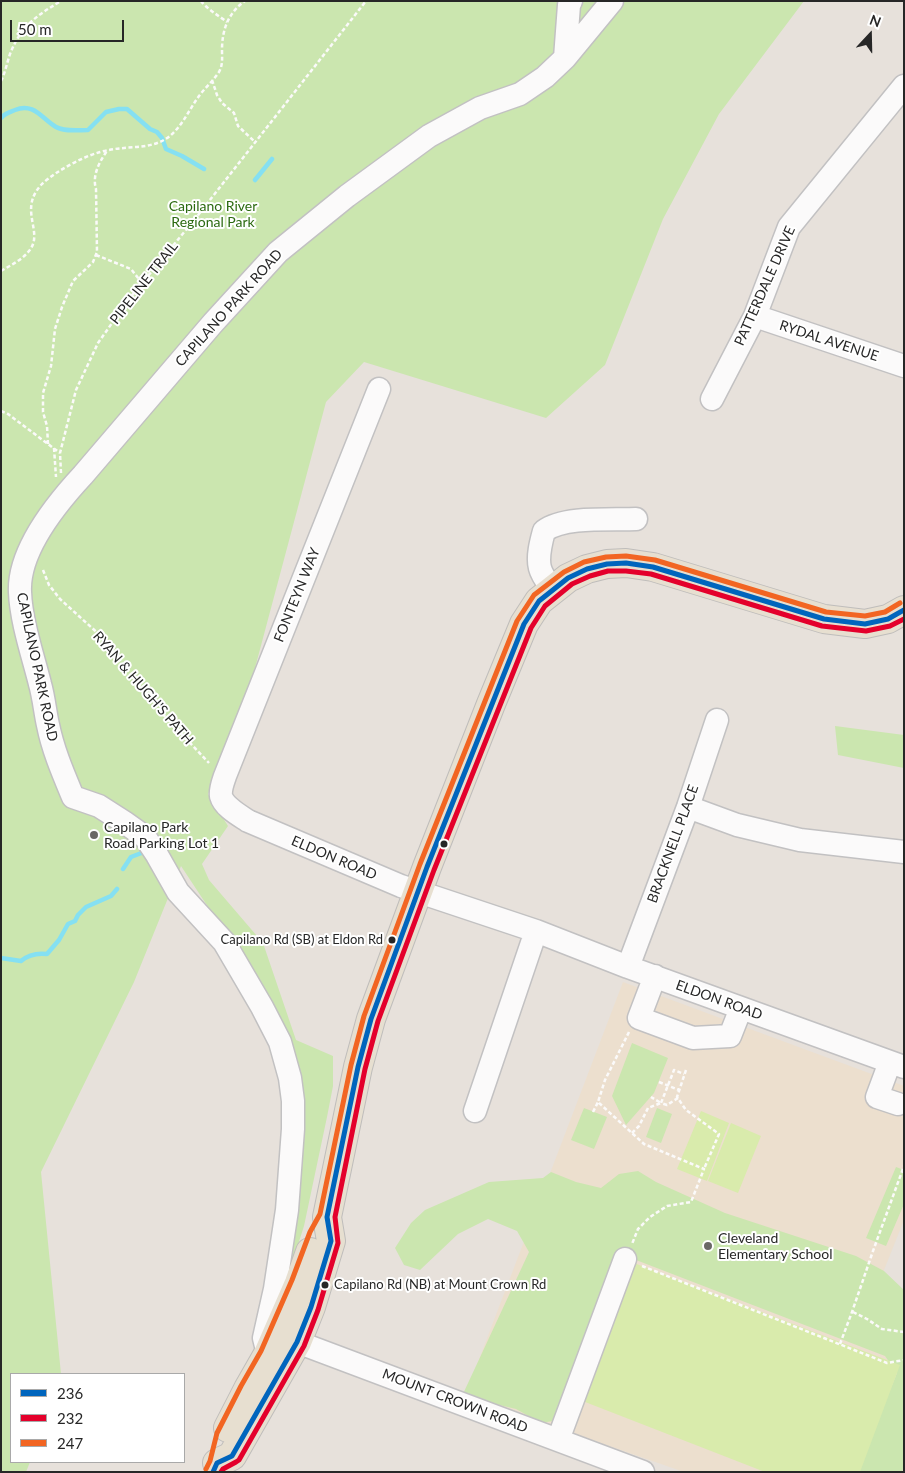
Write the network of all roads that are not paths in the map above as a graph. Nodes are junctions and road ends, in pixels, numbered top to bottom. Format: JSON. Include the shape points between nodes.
{"nodes":[{"id":1,"x":571,"y":1,"type":"edge"},
{"id":2,"x":612,"y":1,"type":"edge"},
{"id":3,"x":565,"y":58,"type":"junction"},
{"id":4,"x":901,"y":94,"type":"edge"},
{"id":5,"x":755,"y":316,"type":"junction"},
{"id":6,"x":904,"y":366,"type":"edge"},
{"id":7,"x":379,"y":389,"type":"dead end"},
{"id":8,"x":712,"y":399,"type":"dead end"},
{"id":9,"x":636,"y":519,"type":"dead end"},
{"id":10,"x":553,"y":590,"type":"junction"},
{"id":11,"x":904,"y":610,"type":"edge"},
{"id":12,"x":717,"y":720,"type":"dead end"},
{"id":13,"x":224,"y":801,"type":"joint"},
{"id":14,"x":688,"y":807,"type":"junction"},
{"id":15,"x":904,"y":852,"type":"edge"},
{"id":16,"x":418,"y":892,"type":"junction"},
{"id":17,"x":536,"y":931,"type":"junction"},
{"id":18,"x":628,"y":967,"type":"junction"},
{"id":19,"x":655,"y":976,"type":"junction"},
{"id":20,"x":741,"y":1008,"type":"junction"},
{"id":21,"x":897,"y":1064,"type":"edge"},
{"id":22,"x":898,"y":1104,"type":"dead end"},
{"id":23,"x":475,"y":1111,"type":"dead end"},
{"id":24,"x":327,"y":1217,"type":"junction"},
{"id":25,"x":625,"y":1259,"type":"road end"},
{"id":26,"x":303,"y":1272,"type":"junction"},
{"id":27,"x":297,"y":1342,"type":"junction"},
{"id":28,"x":268,"y":1354,"type":"junction"},
{"id":29,"x":246,"y":1432,"type":"junction"},
{"id":30,"x":558,"y":1440,"type":"junction"},
{"id":31,"x":215,"y":1467,"type":"edge"},
{"id":32,"x":643,"y":1472,"type":"edge"}],
"edges":[{"from":1,"to":3,"type":"street"},
{"from":2,"to":3,"type":"street","name":"CAPILANO PARK ROAD"},
{"from":3,"to":28,"type":"street","name":"CAPILANO PARK ROAD","via":[[546,77],[520,94],[480,108],[429,136],[278,252],[61,498],[33,541],[23,568],[19,590],[21,606],[48,727],[57,760],[73,797],[99,806],[145,837],[178,892],[224,942],[280,1042],[290,1078],[293,1128],[287,1210],[264,1338]]},
{"from":4,"to":5,"type":"street","name":"PATTERDALE DRIVE","via":[[789,227]]},
{"from":5,"to":6,"type":"street","name":"RYDAL AVENUE"},
{"from":5,"to":8,"type":"street","name":"PATTERDALE DRIVE"},
{"from":7,"to":13,"type":"street","name":"FONTEYN WAY","via":[[225,776],[221,790]]},
{"from":9,"to":10,"type":"street","via":[[573,521],[552,525],[544,531],[540,544],[540,567]]},
{"from":10,"to":11,"type":"main road","via":[[568,578],[588,569],[626,563],[653,567],[824,619],[865,624]]},
{"from":10,"to":16,"type":"main road","via":[[539,601],[524,624]]},
{"from":12,"to":14,"type":"street","name":"BRACKNELL PLACE"},
{"from":13,"to":16,"type":"street","name":"ELDON ROAD","via":[[248,821]]},
{"from":14,"to":15,"type":"street","via":[[737,825],[800,840]]},
{"from":14,"to":18,"type":"street","name":"BRACKNELL PLACE"},
{"from":16,"to":17,"type":"street","name":"ELDON ROAD"},
{"from":16,"to":24,"type":"main road","via":[[371,1020]]},
{"from":17,"to":18,"type":"street","name":"ELDON ROAD"},
{"from":17,"to":23,"type":"street"},
{"from":18,"to":19,"type":"street","name":"ELDON ROAD"},
{"from":19,"to":20,"type":"street","name":"ELDON ROAD"},
{"from":19,"to":20,"type":"street","via":[[638,1018],[694,1038],[730,1036]]},
{"from":20,"to":21,"type":"street","name":"ELDON ROAD"},
{"from":21,"to":22,"type":"street","via":[[877,1097]]},
{"from":24,"to":26,"type":"main road"},
{"from":24,"to":27,"type":"main road","via":[[331,1241]]},
{"from":25,"to":30,"type":"street"},
{"from":26,"to":27,"type":"main road","via":[[304,1304],[294,1325]]},
{"from":26,"to":28,"type":"main road"},
{"from":27,"to":28,"type":"street","via":[[285,1343]]},
{"from":27,"to":29,"type":"main road"},
{"from":27,"to":30,"type":"street","name":"MOUNT CROWN ROAD"},
{"from":28,"to":29,"type":"main road","via":[[266,1377],[247,1414]]},
{"from":28,"to":31,"type":"main road","via":[[224,1436]]},
{"from":29,"to":31,"type":"main road","via":[[232,1456]]},
{"from":30,"to":32,"type":"street","name":"MOUNT CROWN ROAD"}]}
